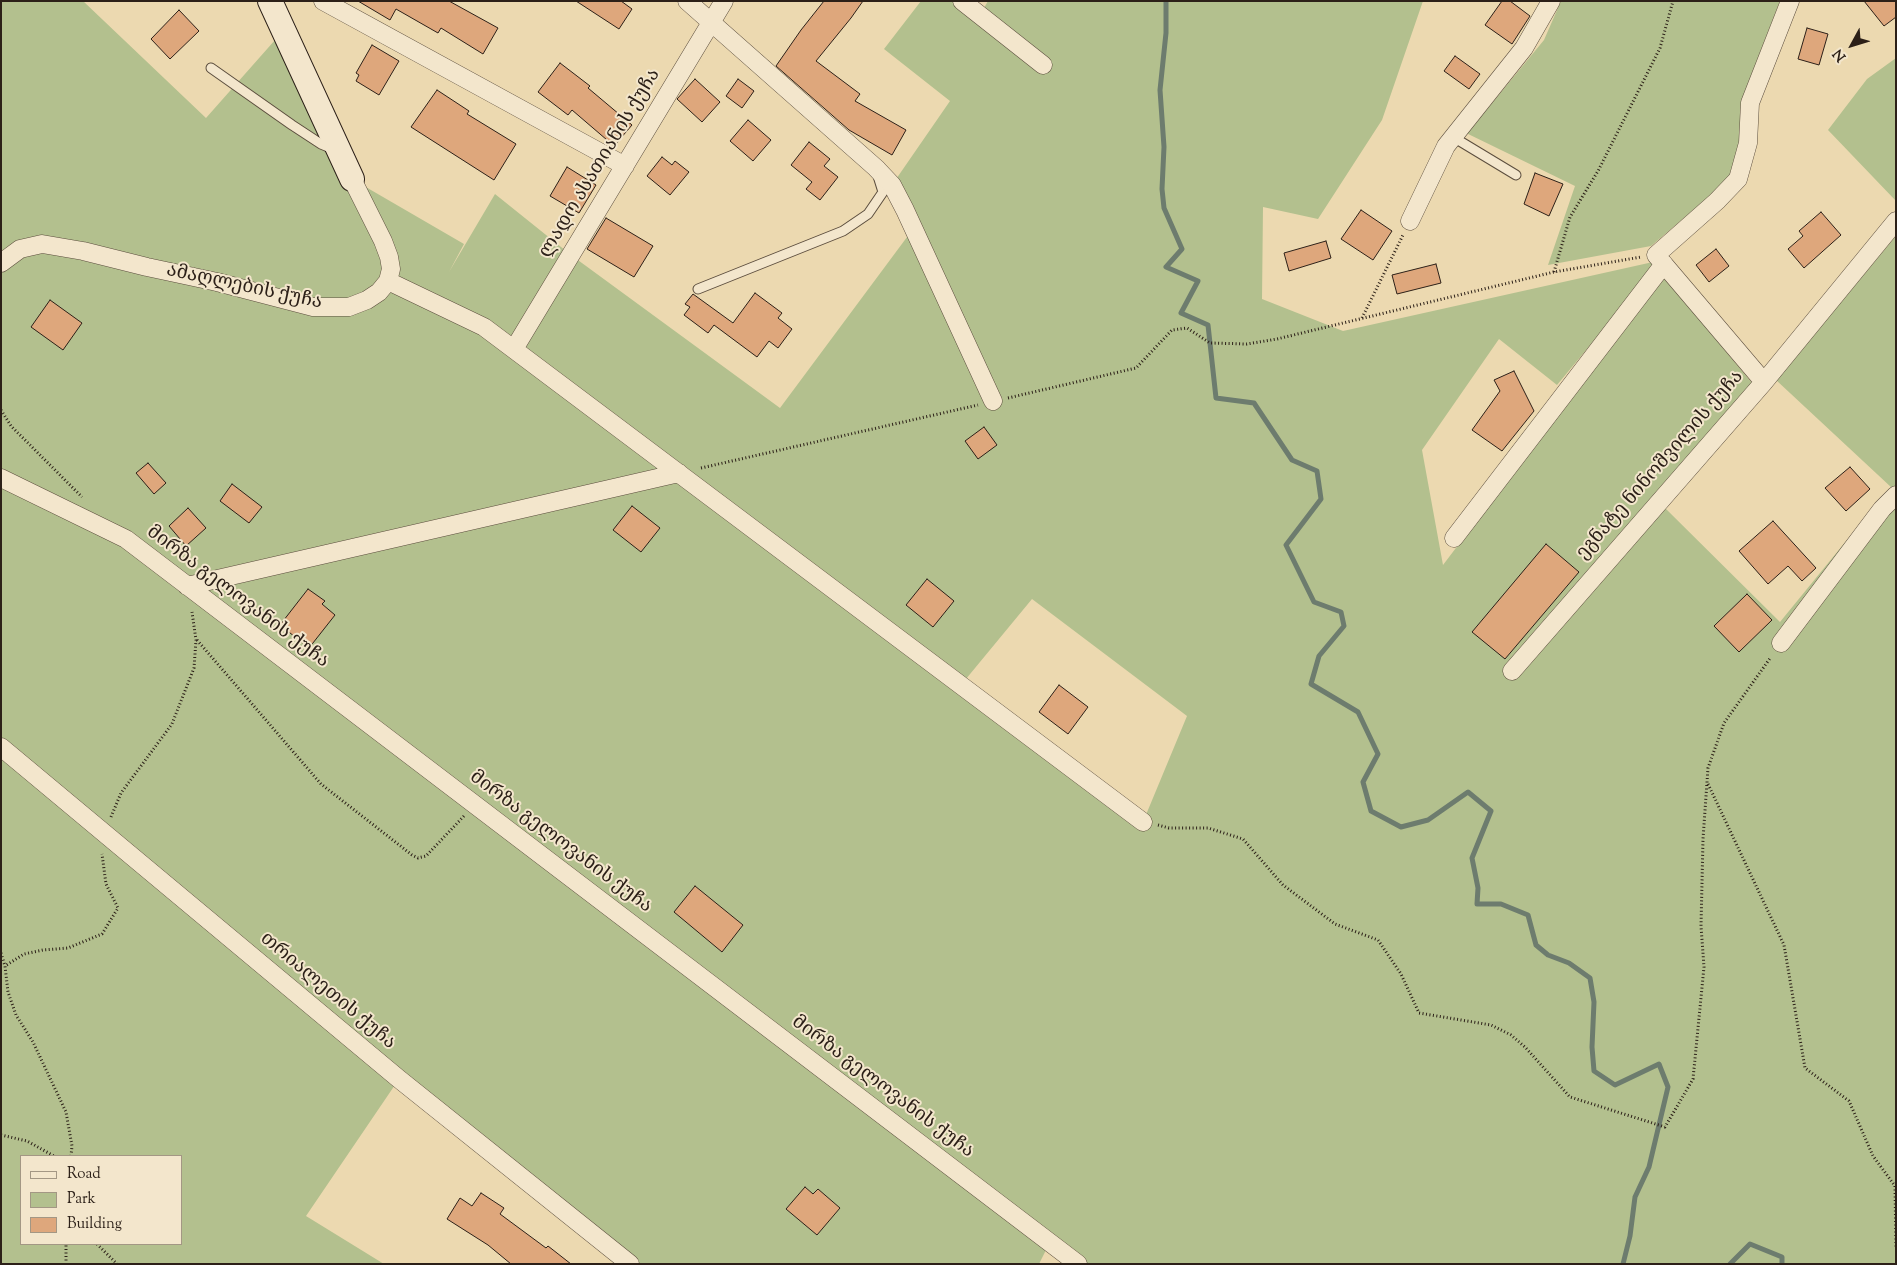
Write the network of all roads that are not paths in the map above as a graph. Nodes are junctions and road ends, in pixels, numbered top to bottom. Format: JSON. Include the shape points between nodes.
{"nodes":[{"id":1,"x":270,"y":1,"type":"edge"},
{"id":2,"x":323,"y":1,"type":"edge"},
{"id":3,"x":687,"y":1,"type":"edge"},
{"id":4,"x":724,"y":1,"type":"edge"},
{"id":5,"x":962,"y":1,"type":"edge"},
{"id":6,"x":1551,"y":1,"type":"edge"},
{"id":7,"x":1790,"y":1,"type":"edge"},
{"id":8,"x":711,"y":23,"type":"junction"},
{"id":9,"x":1043,"y":64,"type":"dead end"},
{"id":10,"x":211,"y":68,"type":"dead end"},
{"id":11,"x":1453,"y":137,"type":"junction"},
{"id":12,"x":338,"y":150,"type":"junction"},
{"id":13,"x":625,"y":166,"type":"junction"},
{"id":14,"x":876,"y":168,"type":"junction"},
{"id":15,"x":1516,"y":175,"type":"dead end"},
{"id":16,"x":352,"y":179,"type":"joint"},
{"id":17,"x":1896,"y":221,"type":"edge"},
{"id":18,"x":1410,"y":222,"type":"road end"},
{"id":19,"x":1660,"y":259,"type":"junction"},
{"id":20,"x":1,"y":262,"type":"edge"},
{"id":21,"x":388,"y":281,"type":"junction"},
{"id":22,"x":698,"y":288,"type":"dead end"},
{"id":23,"x":514,"y":349,"type":"junction"},
{"id":24,"x":1764,"y":382,"type":"junction"},
{"id":25,"x":993,"y":401,"type":"road end"},
{"id":26,"x":679,"y":473,"type":"junction"},
{"id":27,"x":1,"y":478,"type":"edge"},
{"id":28,"x":1896,"y":495,"type":"edge"},
{"id":29,"x":1454,"y":538,"type":"dead end"},
{"id":30,"x":187,"y":586,"type":"junction"},
{"id":31,"x":1781,"y":643,"type":"road end"},
{"id":32,"x":1512,"y":671,"type":"dead end"},
{"id":33,"x":1,"y":747,"type":"edge"},
{"id":34,"x":1143,"y":822,"type":"road end"},
{"id":35,"x":630,"y":1264,"type":"edge"},
{"id":36,"x":1078,"y":1264,"type":"edge"}],
"edges":[{"from":1,"to":12,"type":"street"},
{"from":2,"to":13,"type":"street"},
{"from":3,"to":8,"type":"street"},
{"from":4,"to":8,"type":"street","name":"ლადო ასათიანის ქუჩა"},
{"from":5,"to":9,"type":"street"},
{"from":6,"to":11,"type":"street","via":[[1524,48]]},
{"from":7,"to":19,"type":"street","via":[[1750,103],[1748,143],[1738,179]]},
{"from":8,"to":13,"type":"street","name":"ლადო ასათიანის ქუჩა"},
{"from":8,"to":14,"type":"street"},
{"from":10,"to":12,"type":"lane","via":[[321,144]]},
{"from":11,"to":15,"type":"lane"},
{"from":11,"to":18,"type":"street"},
{"from":12,"to":16,"type":"street"},
{"from":13,"to":23,"type":"street","name":"ლადო ასათიანის ქუჩა"},
{"from":14,"to":22,"type":"lane","via":[[883,192],[868,214],[844,231]]},
{"from":14,"to":25,"type":"street","via":[[892,186],[905,210]]},
{"from":16,"to":21,"type":"street","via":[[390,257]]},
{"from":17,"to":24,"type":"street"},
{"from":19,"to":24,"type":"street","name":"ეგნატე ნინოშვილის ქუჩა"},
{"from":19,"to":29,"type":"street"},
{"from":20,"to":21,"type":"street","name":"ამაღლების ქუჩა","via":[[20,249],[42,244],[217,282],[313,307],[349,307],[379,292]]},
{"from":21,"to":23,"type":"street","via":[[484,327]]},
{"from":23,"to":26,"type":"street"},
{"from":24,"to":32,"type":"street","name":"ეგნატე ნინოშვილის ქუჩა"},
{"from":26,"to":30,"type":"street"},
{"from":26,"to":34,"type":"street"},
{"from":27,"to":30,"type":"street","name":"მირზა გელოვანის ქუჩა","via":[[126,540]]},
{"from":28,"to":31,"type":"street"},
{"from":30,"to":36,"type":"street","name":"მირზა გელოვანის ქუჩა"},
{"from":33,"to":35,"type":"street","name":"თრიალეთის ქუჩა","via":[[399,1079]]}]}
